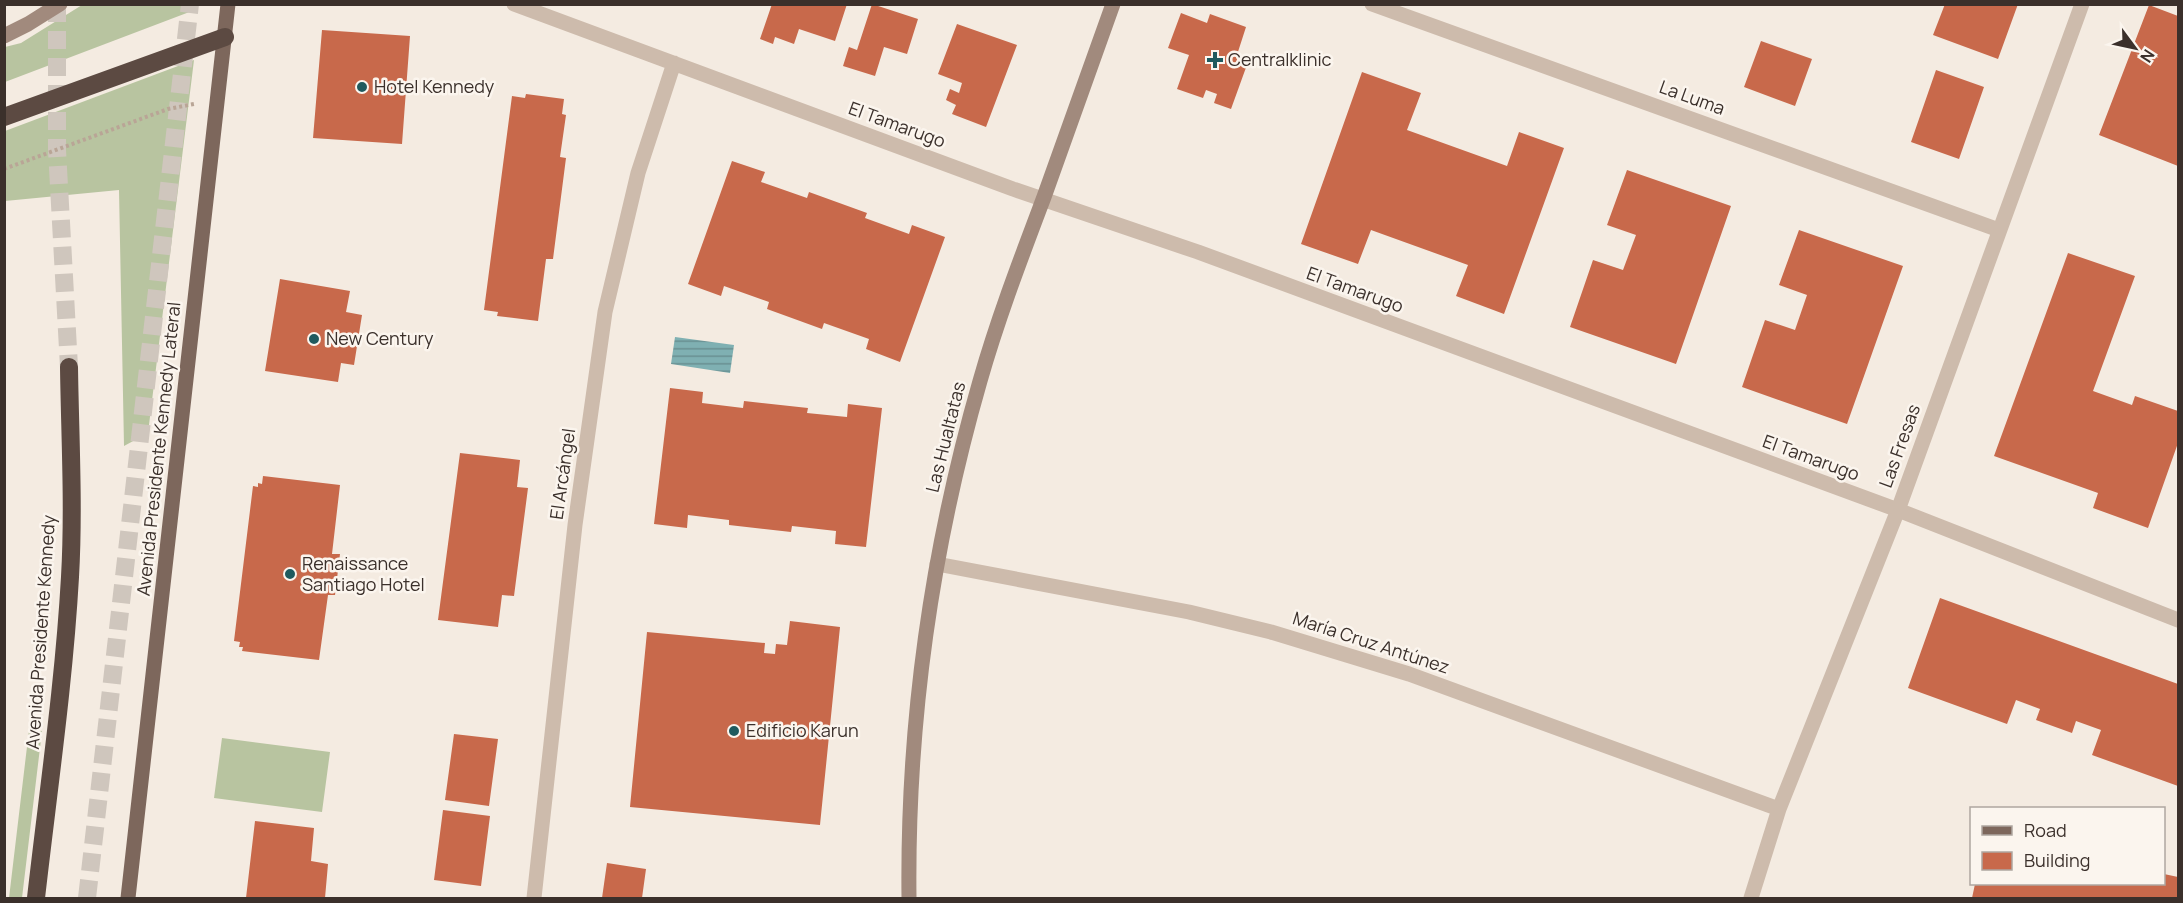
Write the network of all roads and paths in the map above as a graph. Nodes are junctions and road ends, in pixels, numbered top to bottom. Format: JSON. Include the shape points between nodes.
{"nodes":[{"id":1,"x":60,"y":4,"type":"edge"},
{"id":2,"x":228,"y":4,"type":"edge"},
{"id":3,"x":514,"y":4,"type":"edge"},
{"id":4,"x":1113,"y":4,"type":"edge"},
{"id":5,"x":1372,"y":4,"type":"edge"},
{"id":6,"x":2082,"y":4,"type":"edge"},
{"id":7,"x":4,"y":36,"type":"edge"},
{"id":8,"x":225,"y":37,"type":"junction"},
{"id":9,"x":674,"y":63,"type":"junction"},
{"id":10,"x":218,"y":99,"type":"junction"},
{"id":11,"x":4,"y":117,"type":"edge"},
{"id":12,"x":4,"y":169,"type":"edge"},
{"id":13,"x":1043,"y":199,"type":"junction"},
{"id":14,"x":1999,"y":230,"type":"junction"},
{"id":15,"x":69,"y":367,"type":"tunnel mouth"},
{"id":16,"x":1898,"y":510,"type":"junction"},
{"id":17,"x":937,"y":564,"type":"junction"},
{"id":18,"x":2178,"y":620,"type":"edge"},
{"id":19,"x":1779,"y":809,"type":"junction"},
{"id":20,"x":36,"y":898,"type":"edge"},
{"id":21,"x":128,"y":898,"type":"edge"},
{"id":22,"x":534,"y":898,"type":"edge"},
{"id":23,"x":909,"y":898,"type":"edge"},
{"id":24,"x":1752,"y":898,"type":"edge"}],
"edges":[{"from":1,"to":7,"type":"street"},
{"from":2,"to":8,"type":"main road","name":"Avenida Presidente Kennedy Lateral"},
{"from":3,"to":9,"type":"street","name":"El Tamarugo"},
{"from":4,"to":13,"type":"street","name":"Las Hualtatas"},
{"from":5,"to":14,"type":"street","name":"La Luma"},
{"from":6,"to":14,"type":"street","name":"Las Fresas"},
{"from":8,"to":10,"type":"main road","name":"Avenida Presidente Kennedy Lateral"},
{"from":8,"to":11,"type":"highway"},
{"from":9,"to":13,"type":"street","name":"El Tamarugo"},
{"from":9,"to":22,"type":"street","name":"El Arcángel","via":[[638,173],[605,312],[575,525]]},
{"from":10,"to":12,"type":"path","via":[[168,109]]},
{"from":10,"to":21,"type":"main road","name":"Avenida Presidente Kennedy Lateral"},
{"from":13,"to":16,"type":"street","name":"El Tamarugo","via":[[1198,252]]},
{"from":13,"to":17,"type":"street","name":"Las Hualtatas","via":[[980,381]]},
{"from":14,"to":16,"type":"street","name":"Las Fresas"},
{"from":15,"to":20,"type":"highway","name":"Avenida Presidente Kennedy","via":[[70,576]]},
{"from":16,"to":18,"type":"street","name":"El Tamarugo"},
{"from":16,"to":19,"type":"street","name":"Las Fresas"},
{"from":17,"to":19,"type":"street","name":"María Cruz Antúnez","via":[[1189,612],[1271,632],[1409,674]]},
{"from":17,"to":23,"type":"street","name":"Las Hualtatas","via":[[916,727]]},
{"from":19,"to":24,"type":"street","name":"Las Fresas"}]}
